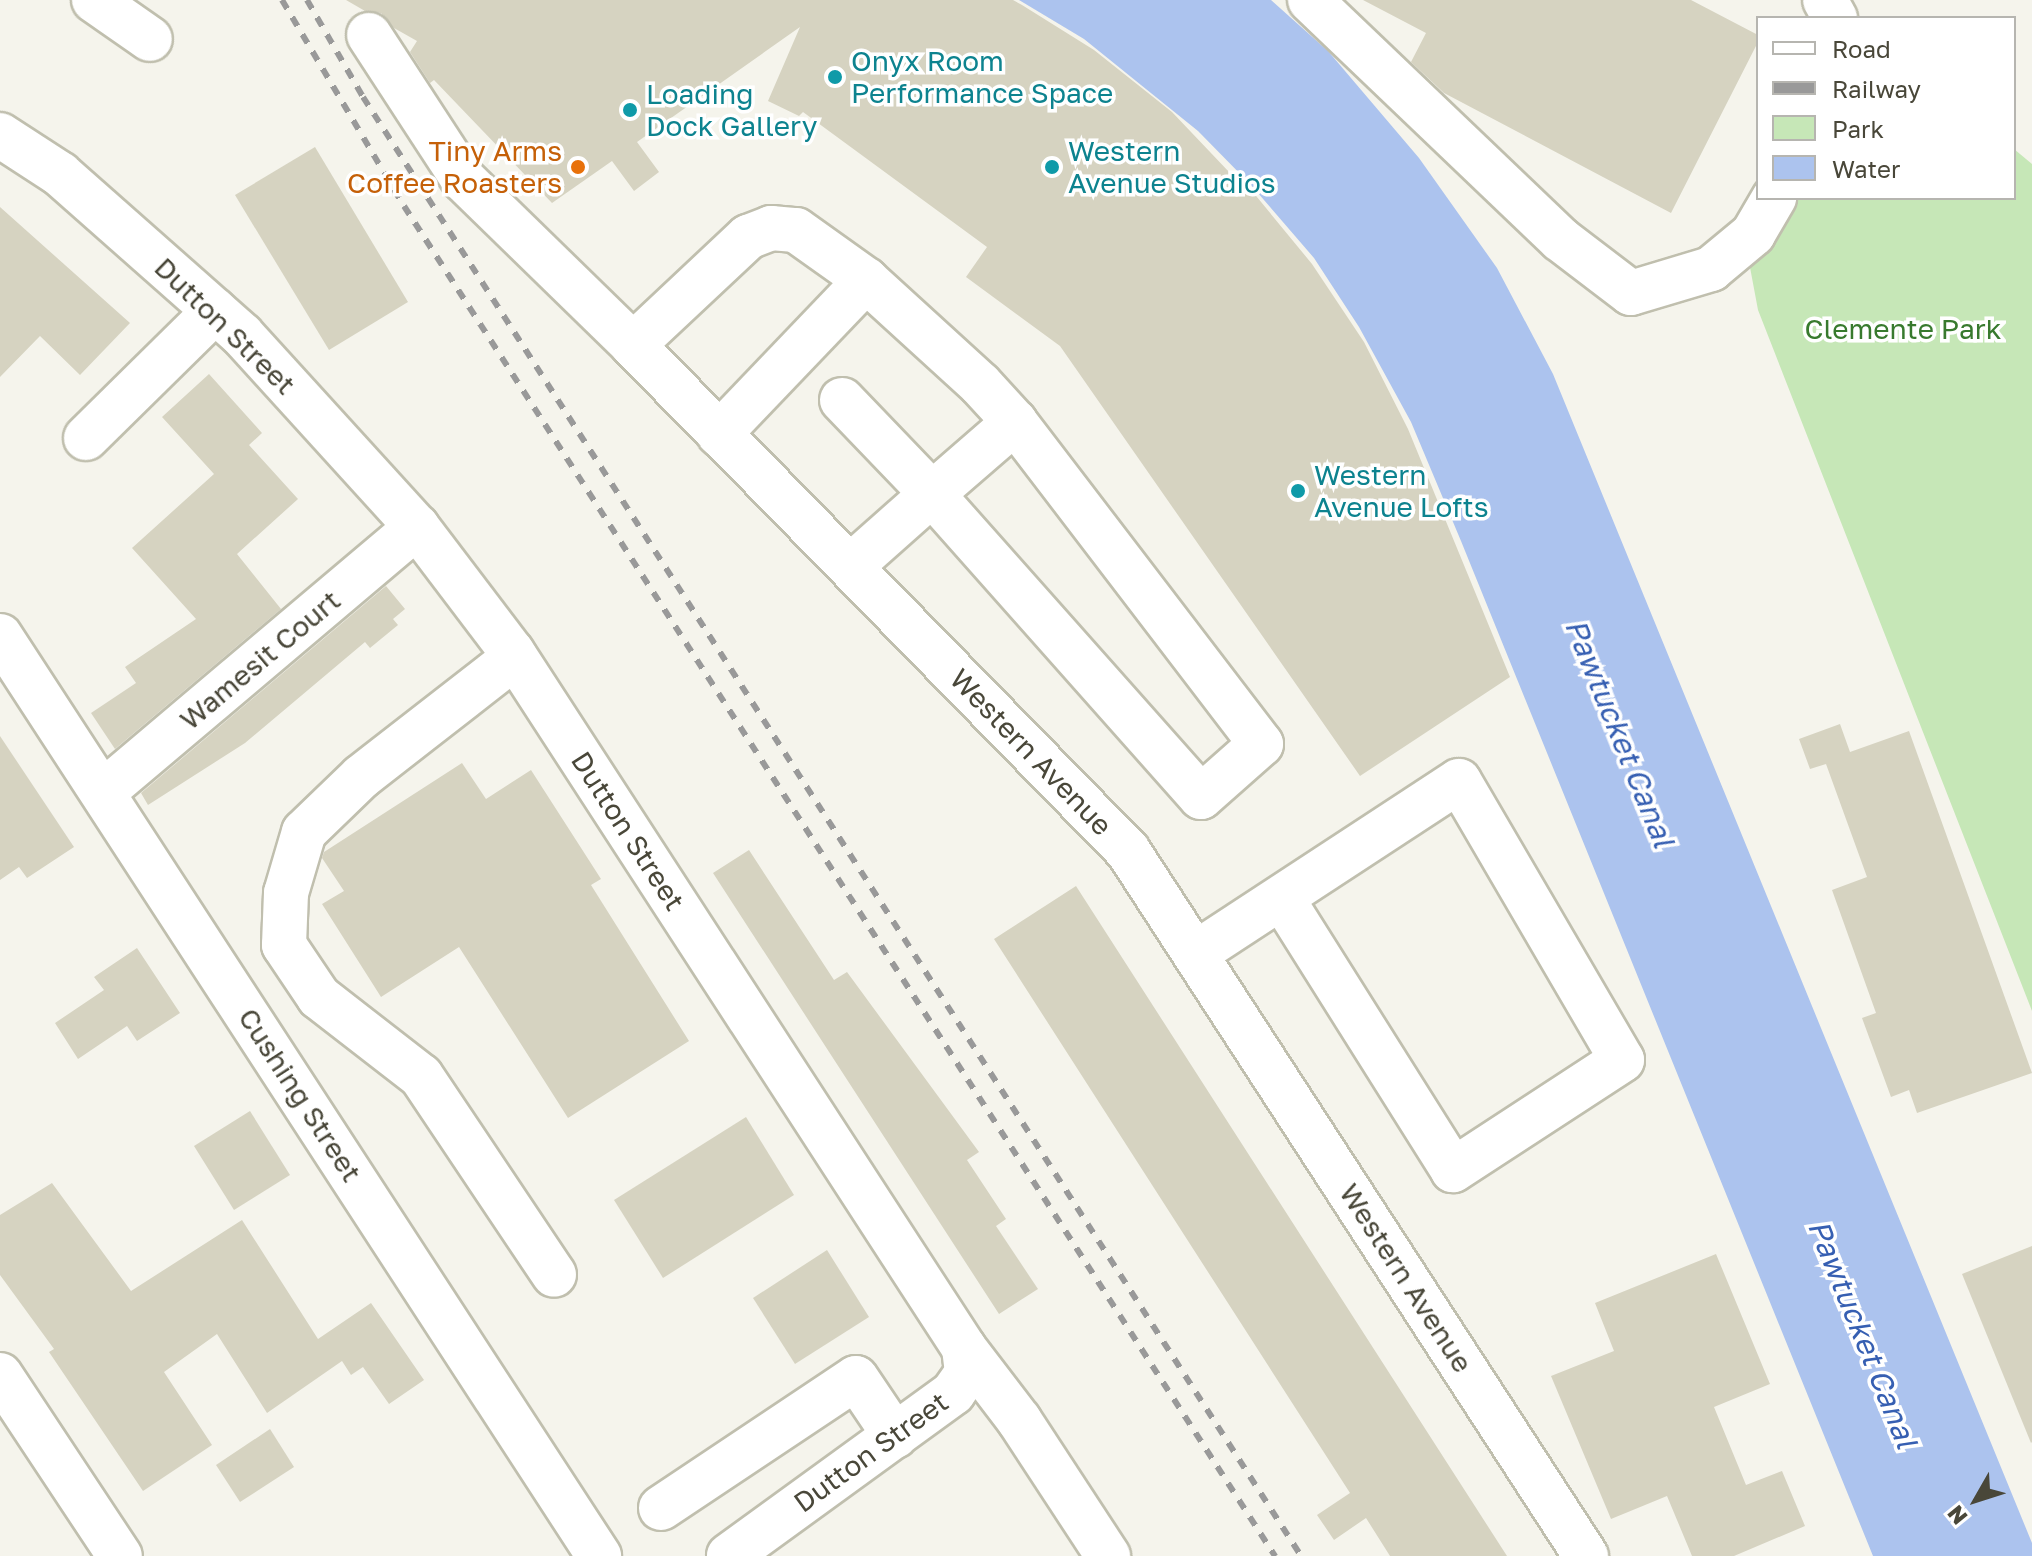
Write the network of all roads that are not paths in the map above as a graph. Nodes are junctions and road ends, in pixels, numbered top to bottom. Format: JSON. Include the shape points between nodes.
{"nodes":[{"id":1,"x":94,"y":0,"type":"edge"},
{"id":2,"x":1310,"y":0,"type":"edge"},
{"id":3,"x":369,"y":35,"type":"dead end"},
{"id":4,"x":150,"y":39,"type":"dead end"},
{"id":5,"x":0,"y":135,"type":"edge"},
{"id":6,"x":1773,"y":200,"type":"edge"},
{"id":7,"x":866,"y":280,"type":"junction"},
{"id":8,"x":215,"y":311,"type":"junction"},
{"id":9,"x":633,"y":345,"type":"junction"},
{"id":10,"x":842,"y":400,"type":"dead end"},
{"id":11,"x":1015,"y":422,"type":"junction"},
{"id":12,"x":719,"y":434,"type":"junction"},
{"id":13,"x":86,"y":438,"type":"dead end"},
{"id":14,"x":932,"y":494,"type":"junction"},
{"id":15,"x":417,"y":527,"type":"junction"},
{"id":16,"x":851,"y":566,"type":"junction"},
{"id":17,"x":0,"y":636,"type":"edge"},
{"id":18,"x":515,"y":657,"type":"junction"},
{"id":19,"x":103,"y":792,"type":"junction"},
{"id":20,"x":1282,"y":898,"type":"junction"},
{"id":21,"x":1196,"y":953,"type":"junction"},
{"id":22,"x":554,"y":1275,"type":"dead end"},
{"id":23,"x":964,"y":1348,"type":"junction"},
{"id":24,"x":0,"y":1375,"type":"edge"},
{"id":25,"x":895,"y":1436,"type":"junction"},
{"id":26,"x":661,"y":1508,"type":"dead end"},
{"id":27,"x":120,"y":1556,"type":"edge"},
{"id":28,"x":599,"y":1556,"type":"edge"},
{"id":29,"x":729,"y":1556,"type":"edge"},
{"id":30,"x":1108,"y":1556,"type":"edge"},
{"id":31,"x":1586,"y":1556,"type":"edge"}],
"edges":[{"from":1,"to":4,"type":"street"},
{"from":2,"to":6,"type":"street","via":[[1560,239],[1631,293],[1711,269],[1753,234]]},
{"from":3,"to":9,"type":"street","name":"Western Avenue","via":[[463,179]]},
{"from":5,"to":8,"type":"street","name":"Dutton Street","via":[[60,174]]},
{"from":7,"to":9,"type":"street","via":[[796,230],[771,228],[748,237]]},
{"from":7,"to":11,"type":"street"},
{"from":7,"to":12,"type":"street"},
{"from":8,"to":13,"type":"street"},
{"from":8,"to":15,"type":"street","name":"Dutton Street"},
{"from":9,"to":12,"type":"street","name":"Western Avenue"},
{"from":10,"to":14,"type":"street"},
{"from":11,"to":14,"type":"street"},
{"from":11,"to":14,"type":"street","via":[[1261,744],[1201,797]]},
{"from":12,"to":16,"type":"street","name":"Western Avenue"},
{"from":14,"to":16,"type":"street"},
{"from":15,"to":18,"type":"street","name":"Dutton Street"},
{"from":15,"to":19,"type":"street","name":"Wamesit Court"},
{"from":16,"to":21,"type":"street","name":"Western Avenue","via":[[1128,851]]},
{"from":17,"to":19,"type":"street","name":"Cushing Street"},
{"from":18,"to":22,"type":"street","via":[[361,777],[304,832],[286,893],[284,945],[319,997],[421,1076]]},
{"from":18,"to":23,"type":"street","name":"Dutton Street"},
{"from":19,"to":28,"type":"street","name":"Cushing Street"},
{"from":20,"to":20,"type":"street","via":[[1459,781],[1622,1060],[1453,1170]]},
{"from":20,"to":21,"type":"street"},
{"from":21,"to":31,"type":"street","name":"Western Avenue"},
{"from":23,"to":25,"type":"street","name":"Dutton Street","via":[[968,1360],[962,1384]]},
{"from":23,"to":30,"type":"street","via":[[1019,1420]]},
{"from":24,"to":27,"type":"street"},
{"from":25,"to":26,"type":"street","via":[[856,1378]]},
{"from":25,"to":29,"type":"street","name":"Dutton Street"}]}
